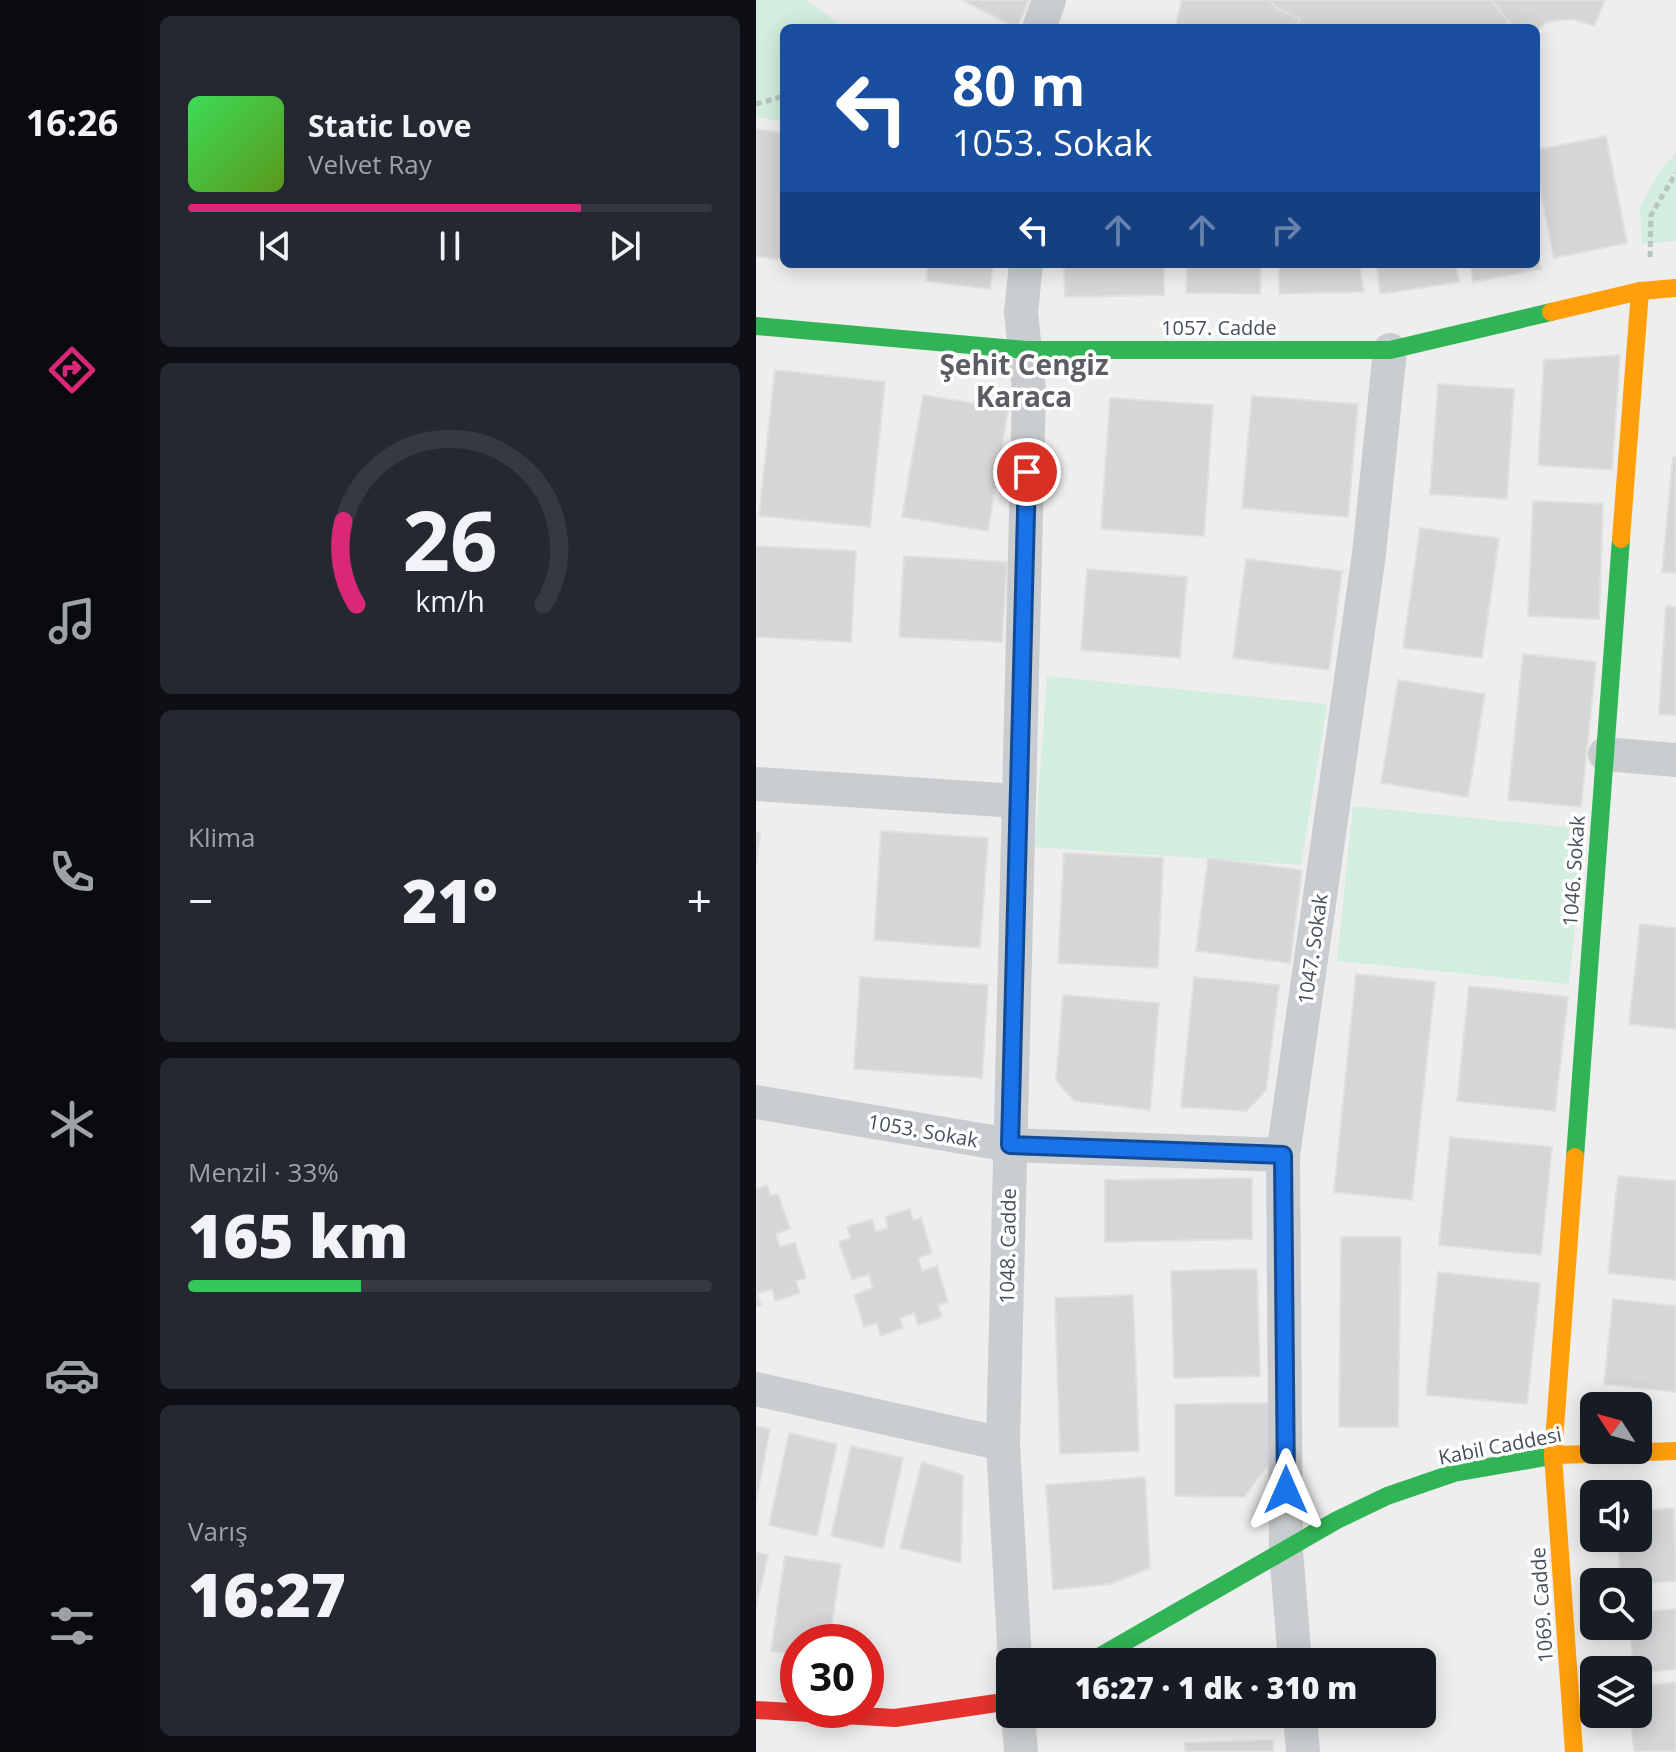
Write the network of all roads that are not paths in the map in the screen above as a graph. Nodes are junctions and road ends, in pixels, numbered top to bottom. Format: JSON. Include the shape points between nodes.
{"nodes":[{"id":1,"x":1049,"y":0,"type":"edge"},
{"id":2,"x":1040,"y":24,"type":"edge"},
{"id":3,"x":1026,"y":268,"type":"edge"},
{"id":4,"x":1676,"y":288,"type":"edge"},
{"id":5,"x":1644,"y":291,"type":"junction"},
{"id":6,"x":756,"y":326,"type":"edge"},
{"id":7,"x":1026,"y":350,"type":"junction"},
{"id":8,"x":1390,"y":350,"type":"junction"},
{"id":9,"x":1605,"y":754,"type":"junction"},
{"id":10,"x":1676,"y":760,"type":"edge"},
{"id":11,"x":756,"y":784,"type":"edge"},
{"id":12,"x":1017,"y":801,"type":"junction"},
{"id":13,"x":756,"y":1102,"type":"edge"},
{"id":14,"x":1010,"y":1145,"type":"junction"},
{"id":15,"x":1283,"y":1155,"type":"junction"},
{"id":16,"x":756,"y":1389,"type":"edge"},
{"id":17,"x":1003,"y":1444,"type":"junction"},
{"id":18,"x":1676,"y":1451,"type":"edge"},
{"id":19,"x":1553,"y":1455,"type":"junction"},
{"id":20,"x":1286,"y":1551,"type":"junction"},
{"id":21,"x":1014,"y":1648,"type":"edge"},
{"id":22,"x":1115,"y":1648,"type":"edge"},
{"id":23,"x":1294,"y":1648,"type":"edge"},
{"id":24,"x":996,"y":1703,"type":"edge"},
{"id":25,"x":756,"y":1710,"type":"edge"},
{"id":26,"x":1019,"y":1728,"type":"edge"},
{"id":27,"x":1301,"y":1728,"type":"edge"},
{"id":28,"x":1021,"y":1752,"type":"edge"},
{"id":29,"x":1303,"y":1752,"type":"edge"},
{"id":30,"x":1574,"y":1752,"type":"edge"}],
"edges":[{"from":1,"to":2,"type":"street"},
{"from":3,"to":7,"type":"street","name":"1048. Cadde","via":[[1021,312]]},
{"from":4,"to":5,"type":"street","name":"1057. Cadde"},
{"from":5,"to":8,"type":"street","name":"1057. Cadde"},
{"from":5,"to":9,"type":"street","name":"1046. Sokak"},
{"from":6,"to":7,"type":"street","name":"1057. Cadde"},
{"from":7,"to":8,"type":"street","name":"1057. Cadde"},
{"from":7,"to":12,"type":"street","name":"1048. Cadde","via":[[1029,402]]},
{"from":8,"to":15,"type":"street","name":"1047. Sokak","via":[[1369,554]]},
{"from":9,"to":10,"type":"street"},
{"from":9,"to":19,"type":"street","name":"1046. Sokak"},
{"from":11,"to":12,"type":"street"},
{"from":12,"to":14,"type":"street","name":"1048. Cadde"},
{"from":13,"to":14,"type":"street","name":"1053. Sokak"},
{"from":14,"to":15,"type":"street","name":"1053. Sokak"},
{"from":14,"to":17,"type":"street","name":"1048. Cadde"},
{"from":15,"to":20,"type":"street","name":"1047. Sokak"},
{"from":16,"to":17,"type":"street"},
{"from":17,"to":21,"type":"street","name":"1048. Cadde"},
{"from":18,"to":19,"type":"street","name":"Kabil Caddesi"},
{"from":19,"to":20,"type":"street","name":"Kabil Caddesi","via":[[1454,1473],[1387,1496]]},
{"from":19,"to":30,"type":"street","name":"1069. Cadde"},
{"from":20,"to":22,"type":"street","name":"Kabil Caddesi"},
{"from":20,"to":23,"type":"street","name":"1047. Sokak"},
{"from":24,"to":25,"type":"street","via":[[895,1718]]},
{"from":26,"to":28,"type":"street"},
{"from":27,"to":29,"type":"street"}]}
